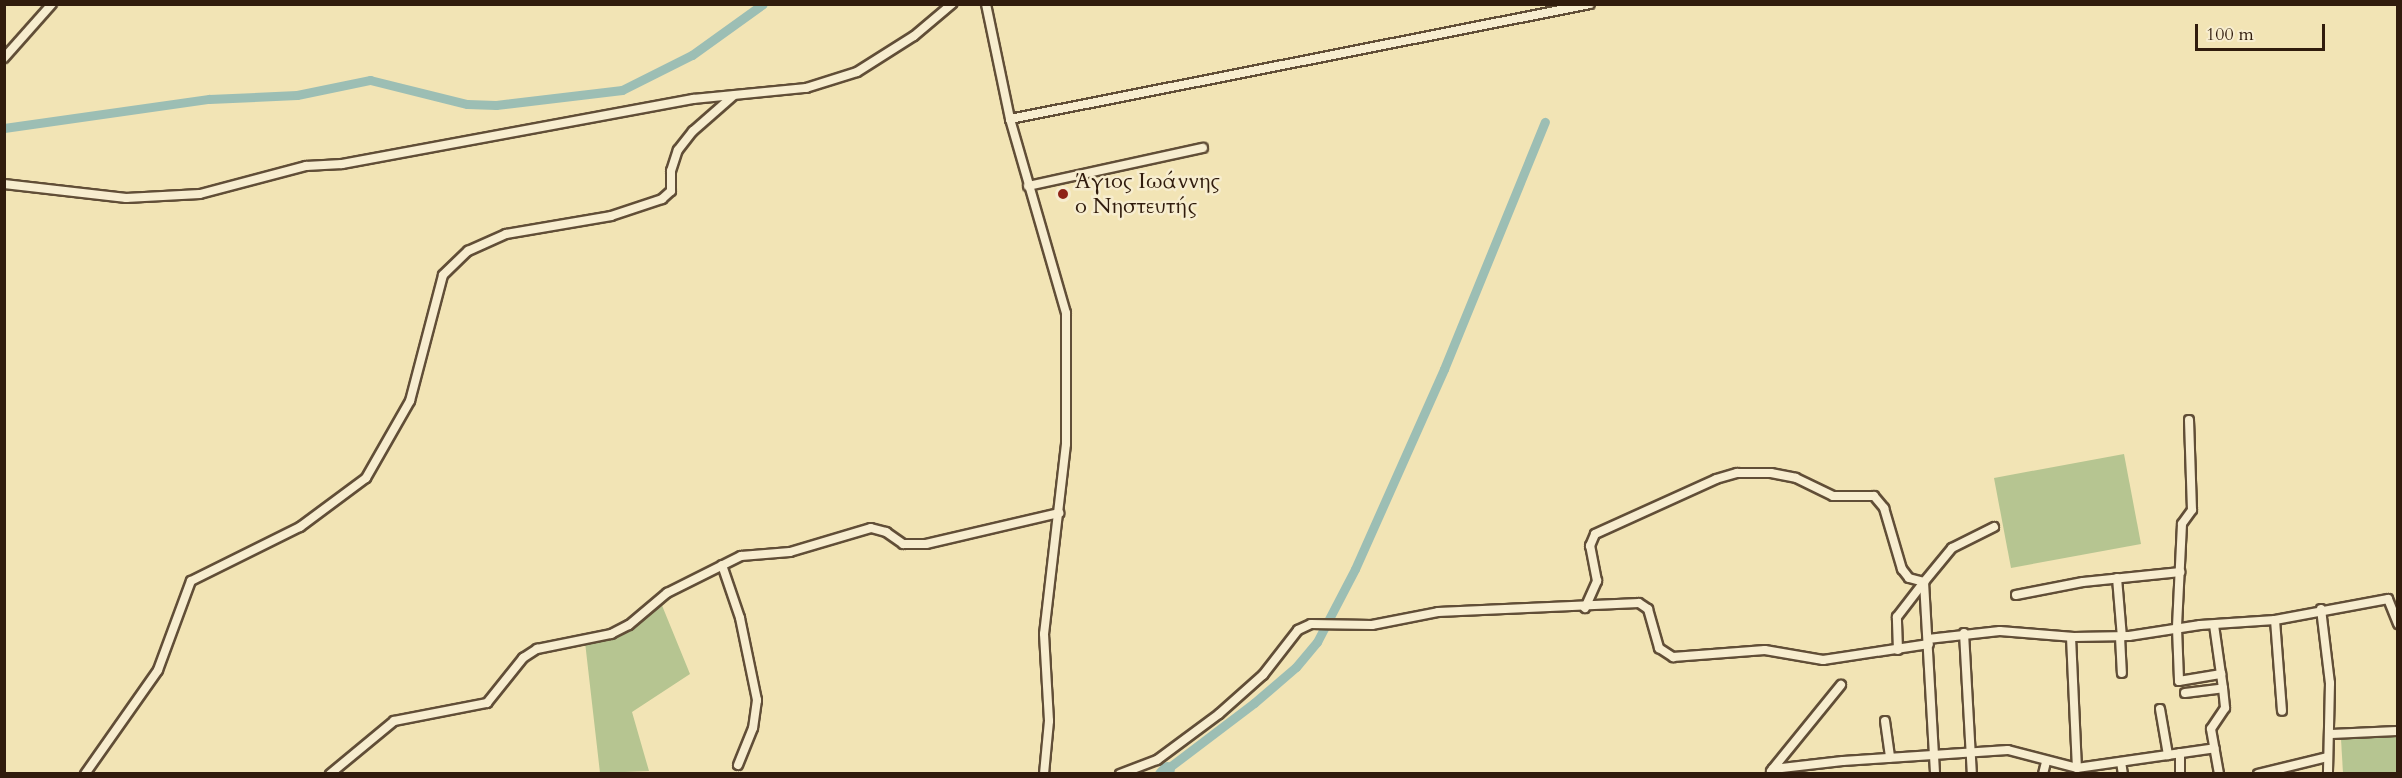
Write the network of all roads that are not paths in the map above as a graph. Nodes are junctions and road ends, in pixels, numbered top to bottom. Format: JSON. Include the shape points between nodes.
{"nodes":[{"id":1,"x":52,"y":4,"type":"edge"},
{"id":2,"x":952,"y":4,"type":"edge"},
{"id":3,"x":986,"y":4,"type":"edge"},
{"id":4,"x":1590,"y":4,"type":"edge"},
{"id":5,"x":4,"y":58,"type":"edge"},
{"id":6,"x":733,"y":96,"type":"junction"},
{"id":7,"x":1010,"y":119,"type":"junction"},
{"id":8,"x":1203,"y":148,"type":"dead end"},
{"id":9,"x":4,"y":184,"type":"edge"},
{"id":10,"x":1029,"y":186,"type":"junction"},
{"id":11,"x":2189,"y":420,"type":"dead end"},
{"id":12,"x":1059,"y":513,"type":"junction"},
{"id":13,"x":1994,"y":527,"type":"dead end"},
{"id":14,"x":722,"y":565,"type":"junction"},
{"id":15,"x":2180,"y":572,"type":"junction"},
{"id":16,"x":2117,"y":578,"type":"junction"},
{"id":17,"x":1924,"y":582,"type":"junction"},
{"id":18,"x":2016,"y":595,"type":"dead end"},
{"id":19,"x":1585,"y":608,"type":"junction"},
{"id":20,"x":2321,"y":609,"type":"junction"},
{"id":21,"x":2275,"y":620,"type":"junction"},
{"id":22,"x":2397,"y":624,"type":"edge"},
{"id":23,"x":2214,"y":625,"type":"junction"},
{"id":24,"x":2177,"y":628,"type":"junction"},
{"id":25,"x":1964,"y":633,"type":"junction"},
{"id":26,"x":2070,"y":637,"type":"junction"},
{"id":27,"x":2121,"y":637,"type":"junction"},
{"id":28,"x":1928,"y":642,"type":"junction"},
{"id":29,"x":1898,"y":650,"type":"junction"},
{"id":30,"x":2122,"y":673,"type":"dead end"},
{"id":31,"x":2220,"y":674,"type":"junction"},
{"id":32,"x":1841,"y":685,"type":"dead end"},
{"id":33,"x":2223,"y":688,"type":"junction"},
{"id":34,"x":2184,"y":693,"type":"dead end"},
{"id":35,"x":2160,"y":709,"type":"dead end"},
{"id":36,"x":2282,"y":711,"type":"dead end"},
{"id":37,"x":1885,"y":721,"type":"dead end"},
{"id":38,"x":2397,"y":731,"type":"edge"},
{"id":39,"x":2330,"y":734,"type":"junction"},
{"id":40,"x":2215,"y":748,"type":"junction"},
{"id":41,"x":1971,"y":752,"type":"junction"},
{"id":42,"x":2180,"y":753,"type":"junction"},
{"id":43,"x":2168,"y":755,"type":"junction"},
{"id":44,"x":1935,"y":756,"type":"junction"},
{"id":45,"x":2327,"y":757,"type":"junction"},
{"id":46,"x":1890,"y":758,"type":"junction"},
{"id":47,"x":2046,"y":762,"type":"junction"},
{"id":48,"x":2121,"y":762,"type":"junction"},
{"id":49,"x":738,"y":765,"type":"dead end"},
{"id":50,"x":2077,"y":768,"type":"junction"},
{"id":51,"x":2098,"y":770,"type":"edge"},
{"id":52,"x":1772,"y":772,"type":"edge"},
{"id":53,"x":86,"y":774,"type":"edge"},
{"id":54,"x":330,"y":774,"type":"edge"},
{"id":55,"x":1044,"y":774,"type":"edge"},
{"id":56,"x":1120,"y":774,"type":"edge"},
{"id":57,"x":1935,"y":774,"type":"edge"},
{"id":58,"x":1972,"y":774,"type":"edge"},
{"id":59,"x":2043,"y":774,"type":"edge"},
{"id":60,"x":2123,"y":774,"type":"edge"},
{"id":61,"x":2180,"y":774,"type":"edge"},
{"id":62,"x":2218,"y":774,"type":"edge"},
{"id":63,"x":2258,"y":774,"type":"edge"},
{"id":64,"x":2328,"y":774,"type":"edge"}],
"edges":[{"from":1,"to":5,"type":"street"},
{"from":2,"to":6,"type":"street","via":[[908,40],[843,79],[806,88]]},
{"from":3,"to":7,"type":"street"},
{"from":4,"to":7,"type":"street"},
{"from":6,"to":9,"type":"street","via":[[668,104],[342,164],[306,166],[200,194],[126,198]]},
{"from":6,"to":53,"type":"street","via":[[693,131],[678,150],[671,171],[671,191],[662,199],[610,216],[506,234],[468,251],[443,275],[410,401],[366,478],[300,527],[191,581],[158,669]]},
{"from":7,"to":10,"type":"street"},
{"from":8,"to":10,"type":"street"},
{"from":10,"to":12,"type":"street","via":[[1066,314],[1066,444]]},
{"from":11,"to":15,"type":"street","via":[[2192,510],[2182,524]]},
{"from":12,"to":14,"type":"street","via":[[909,546],[871,528],[790,552],[750,554]]},
{"from":12,"to":55,"type":"street","via":[[1044,634],[1049,721]]},
{"from":13,"to":17,"type":"street","via":[[1952,548]]},
{"from":14,"to":49,"type":"street","via":[[740,618],[757,700],[753,728]]},
{"from":14,"to":54,"type":"street","via":[[667,593],[629,625],[611,634],[537,649],[523,658],[488,703],[394,721]]},
{"from":15,"to":16,"type":"street"},
{"from":15,"to":24,"type":"street"},
{"from":16,"to":18,"type":"street"},
{"from":16,"to":27,"type":"street"},
{"from":17,"to":19,"type":"street","via":[[1909,578],[1902,569],[1884,508],[1877,498],[1833,496],[1780,474],[1737,473],[1673,497],[1595,534],[1590,546],[1597,581]]},
{"from":17,"to":28,"type":"street"},
{"from":17,"to":29,"type":"street","via":[[1897,616]]},
{"from":19,"to":29,"type":"street","via":[[1643,604],[1658,647],[1671,657],[1765,650],[1823,660]]},
{"from":19,"to":56,"type":"street","via":[[1465,610],[1384,624],[1311,624],[1292,636],[1263,675],[1219,714],[1157,760]]},
{"from":20,"to":21,"type":"street"},
{"from":20,"to":22,"type":"street","via":[[2388,599]]},
{"from":20,"to":39,"type":"street","via":[[2328,657]]},
{"from":21,"to":23,"type":"street"},
{"from":21,"to":36,"type":"street"},
{"from":23,"to":24,"type":"street"},
{"from":23,"to":31,"type":"street"},
{"from":24,"to":27,"type":"street"},
{"from":24,"to":31,"type":"street","via":[[2179,681]]},
{"from":25,"to":26,"type":"street","via":[[2010,631]]},
{"from":25,"to":28,"type":"street"},
{"from":25,"to":41,"type":"street"},
{"from":26,"to":27,"type":"street"},
{"from":26,"to":50,"type":"street"},
{"from":27,"to":30,"type":"street"},
{"from":28,"to":29,"type":"street"},
{"from":28,"to":44,"type":"street"},
{"from":31,"to":33,"type":"street"},
{"from":32,"to":52,"type":"street"},
{"from":33,"to":34,"type":"street"},
{"from":33,"to":40,"type":"street","via":[[2225,708],[2211,729]]},
{"from":35,"to":43,"type":"street"},
{"from":37,"to":46,"type":"street"},
{"from":38,"to":39,"type":"street"},
{"from":39,"to":45,"type":"street"},
{"from":40,"to":42,"type":"street"},
{"from":40,"to":62,"type":"street"},
{"from":41,"to":44,"type":"street"},
{"from":41,"to":47,"type":"street","via":[[2008,750]]},
{"from":41,"to":58,"type":"street"},
{"from":42,"to":43,"type":"street"},
{"from":42,"to":61,"type":"street"},
{"from":43,"to":48,"type":"street"},
{"from":44,"to":46,"type":"street"},
{"from":44,"to":57,"type":"street"},
{"from":45,"to":63,"type":"street"},
{"from":45,"to":64,"type":"street"},
{"from":46,"to":52,"type":"street"},
{"from":47,"to":50,"type":"street"},
{"from":47,"to":59,"type":"street"},
{"from":48,"to":51,"type":"street"},
{"from":48,"to":60,"type":"street"},
{"from":50,"to":51,"type":"street"}]}
